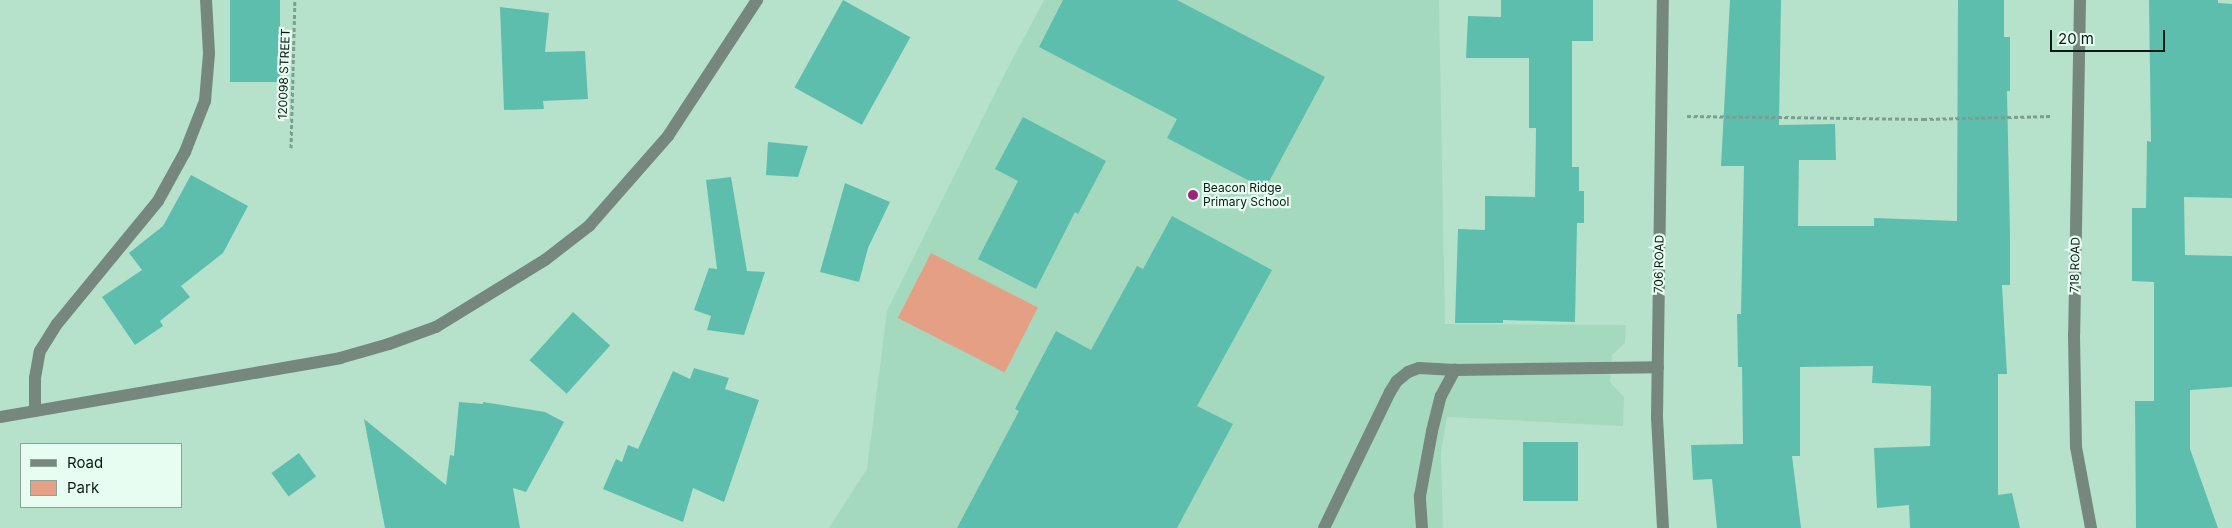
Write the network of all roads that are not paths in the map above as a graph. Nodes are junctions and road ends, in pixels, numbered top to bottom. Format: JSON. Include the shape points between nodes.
{"nodes":[{"id":1,"x":206,"y":0,"type":"edge"},
{"id":2,"x":757,"y":0,"type":"edge"},
{"id":3,"x":1663,"y":0,"type":"edge"},
{"id":4,"x":2080,"y":0,"type":"edge"},
{"id":5,"x":1658,"y":367,"type":"junction"},
{"id":6,"x":1456,"y":370,"type":"junction"},
{"id":7,"x":35,"y":411,"type":"junction"},
{"id":8,"x":0,"y":417,"type":"edge"},
{"id":9,"x":1324,"y":528,"type":"edge"},
{"id":10,"x":1422,"y":528,"type":"edge"},
{"id":11,"x":1663,"y":528,"type":"edge"},
{"id":12,"x":2091,"y":528,"type":"edge"}],
"edges":[{"from":1,"to":7,"type":"street","via":[[208,54],[204,101],[185,152],[158,202],[57,324],[40,351],[34,378]]},
{"from":2,"to":7,"type":"street","via":[[668,136],[589,226],[545,260],[436,327],[340,358]]},
{"from":3,"to":5,"type":"street","name":"706 ROAD"},
{"from":4,"to":12,"type":"street","name":"718 ROAD","via":[[2074,334],[2076,447]]},
{"from":5,"to":6,"type":"street"},
{"from":5,"to":11,"type":"street","name":"706 ROAD","via":[[1657,418]]},
{"from":6,"to":9,"type":"street","via":[[1420,368],[1397,381]]},
{"from":6,"to":10,"type":"street","via":[[1441,396],[1432,431],[1420,496]]},
{"from":7,"to":8,"type":"street"}]}
